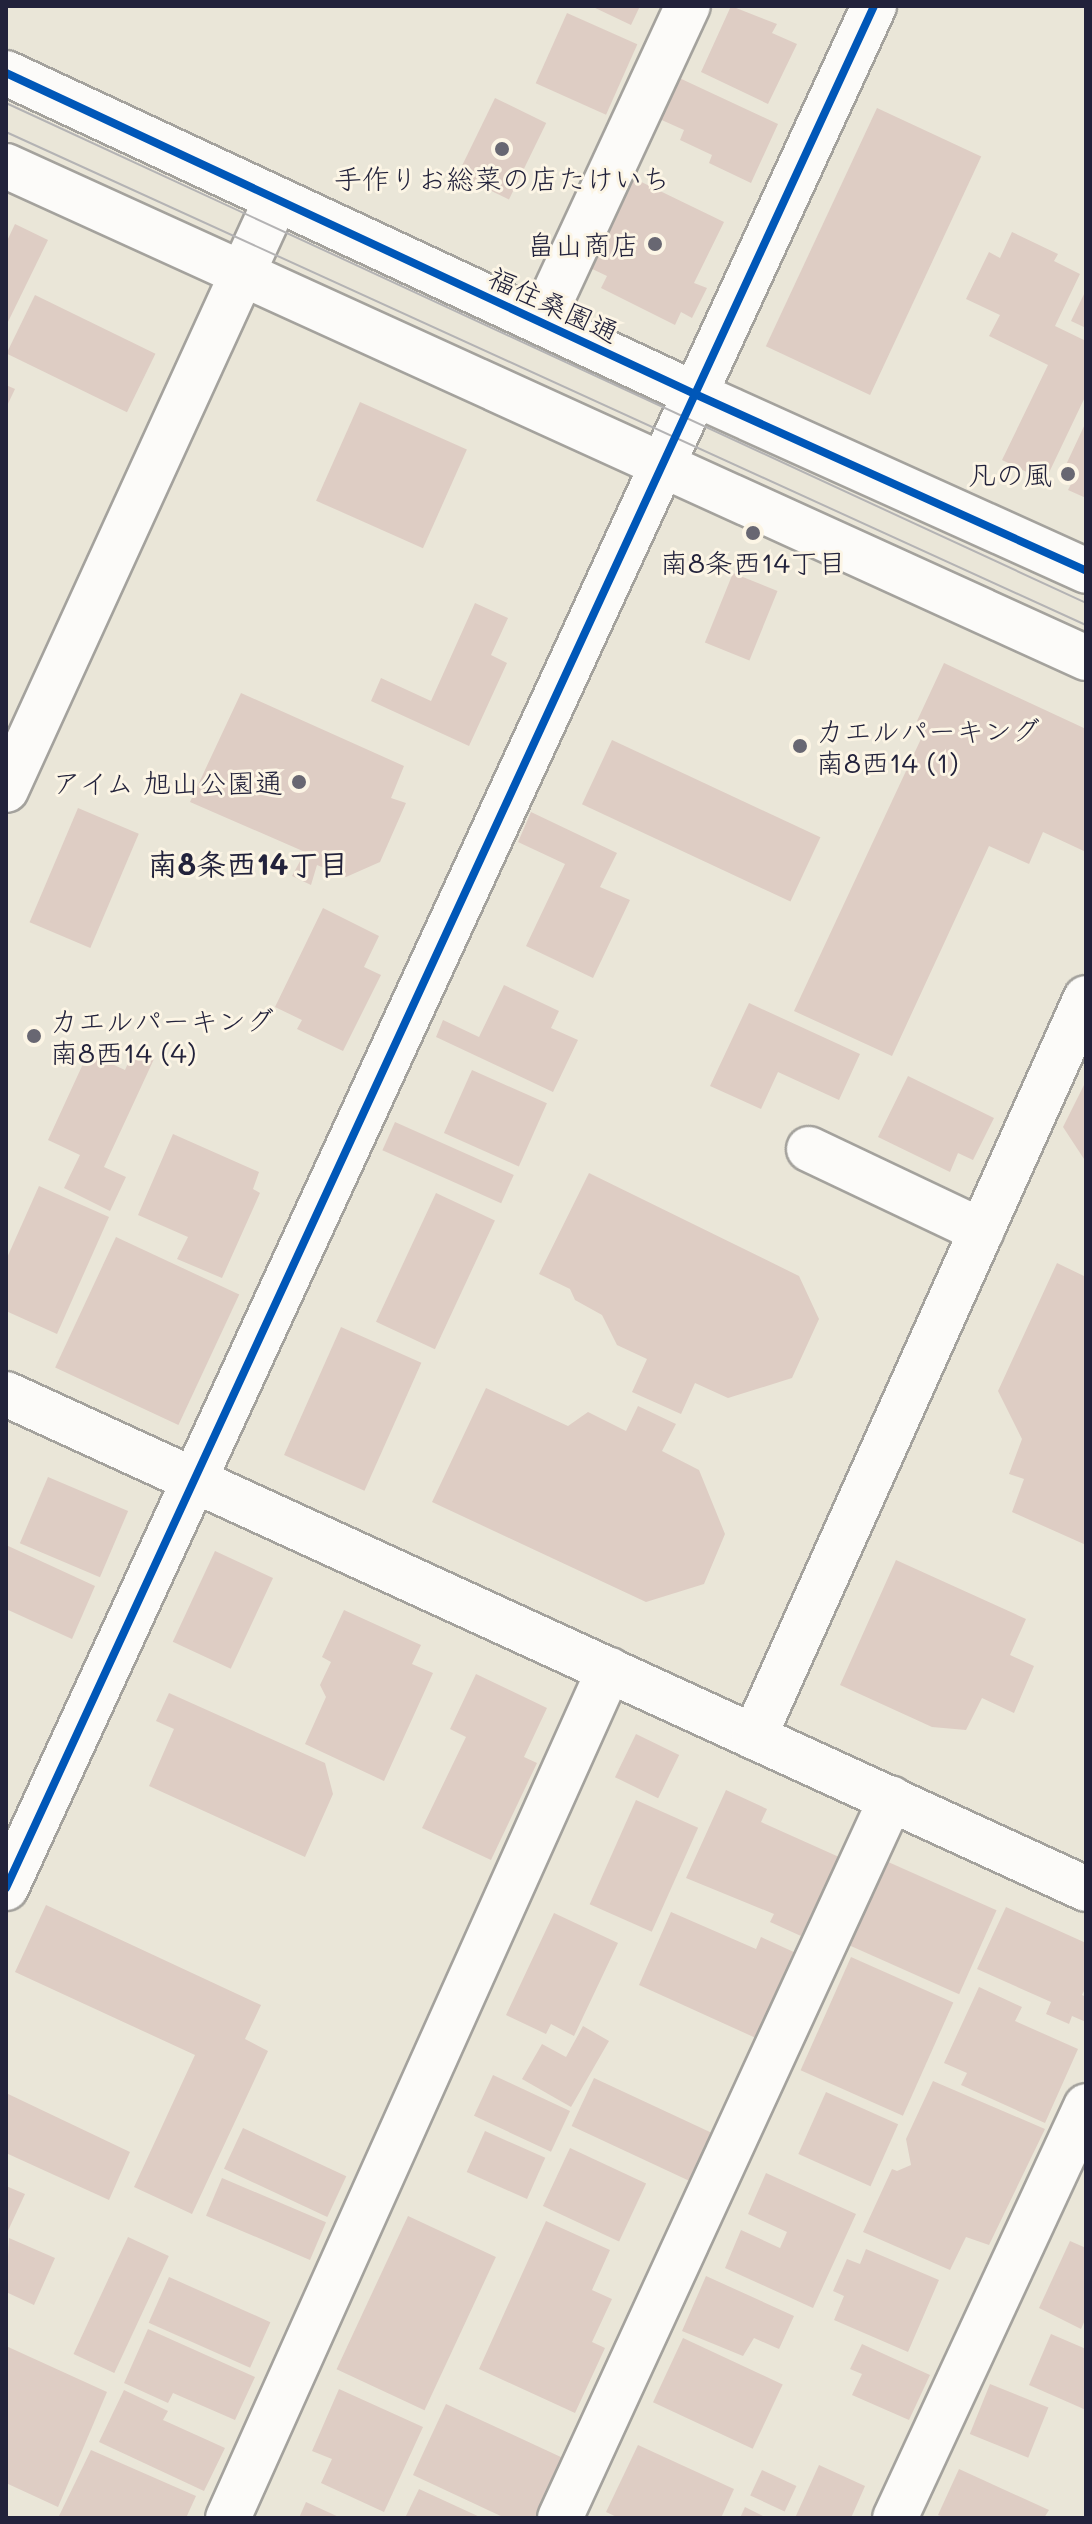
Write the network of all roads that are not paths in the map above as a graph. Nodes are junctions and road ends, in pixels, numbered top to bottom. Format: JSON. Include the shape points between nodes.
{"nodes":[{"id":1,"x":688,"y":6,"type":"edge"},
{"id":2,"x":874,"y":6,"type":"edge"},
{"id":3,"x":6,"y":73,"type":"edge"},
{"id":4,"x":6,"y":166,"type":"edge"},
{"id":5,"x":276,"y":200,"type":"junction"},
{"id":6,"x":243,"y":273,"type":"junction"},
{"id":7,"x":541,"y":322,"type":"junction"},
{"id":8,"x":697,"y":395,"type":"junction"},
{"id":9,"x":662,"y":462,"type":"junction"},
{"id":10,"x":1086,"y":571,"type":"edge"},
{"id":11,"x":1086,"y":658,"type":"edge"},
{"id":12,"x":6,"y":790,"type":"edge"},
{"id":13,"x":1086,"y":998,"type":"edge"},
{"id":14,"x":809,"y":1149,"type":"dead end"},
{"id":15,"x":982,"y":1231,"type":"junction"},
{"id":16,"x":6,"y":1394,"type":"edge"},
{"id":17,"x":194,"y":1480,"type":"junction"},
{"id":18,"x":609,"y":1670,"type":"junction"},
{"id":19,"x":754,"y":1737,"type":"junction"},
{"id":20,"x":891,"y":1799,"type":"junction"},
{"id":21,"x":6,"y":1888,"type":"edge"},
{"id":22,"x":1086,"y":1889,"type":"edge"},
{"id":23,"x":1086,"y":2106,"type":"edge"},
{"id":24,"x":228,"y":2518,"type":"edge"},
{"id":25,"x":560,"y":2518,"type":"edge"},
{"id":26,"x":895,"y":2518,"type":"edge"}],
"edges":[{"from":1,"to":7,"type":"street"},
{"from":2,"to":8,"type":"street"},
{"from":3,"to":5,"type":"street","name":"福住桑園通"},
{"from":4,"to":6,"type":"street"},
{"from":5,"to":6,"type":"street"},
{"from":5,"to":7,"type":"street","name":"福住桑園通"},
{"from":6,"to":9,"type":"street"},
{"from":6,"to":12,"type":"street"},
{"from":7,"to":8,"type":"street","name":"福住桑園通"},
{"from":8,"to":9,"type":"street"},
{"from":8,"to":10,"type":"street","name":"福住桑園通"},
{"from":9,"to":11,"type":"street"},
{"from":9,"to":17,"type":"street"},
{"from":13,"to":15,"type":"street"},
{"from":14,"to":15,"type":"street"},
{"from":15,"to":19,"type":"street"},
{"from":16,"to":17,"type":"street"},
{"from":17,"to":18,"type":"street"},
{"from":17,"to":21,"type":"street"},
{"from":18,"to":19,"type":"street"},
{"from":18,"to":24,"type":"street"},
{"from":19,"to":20,"type":"street"},
{"from":20,"to":22,"type":"street"},
{"from":20,"to":25,"type":"street"},
{"from":23,"to":26,"type":"street"}]}
